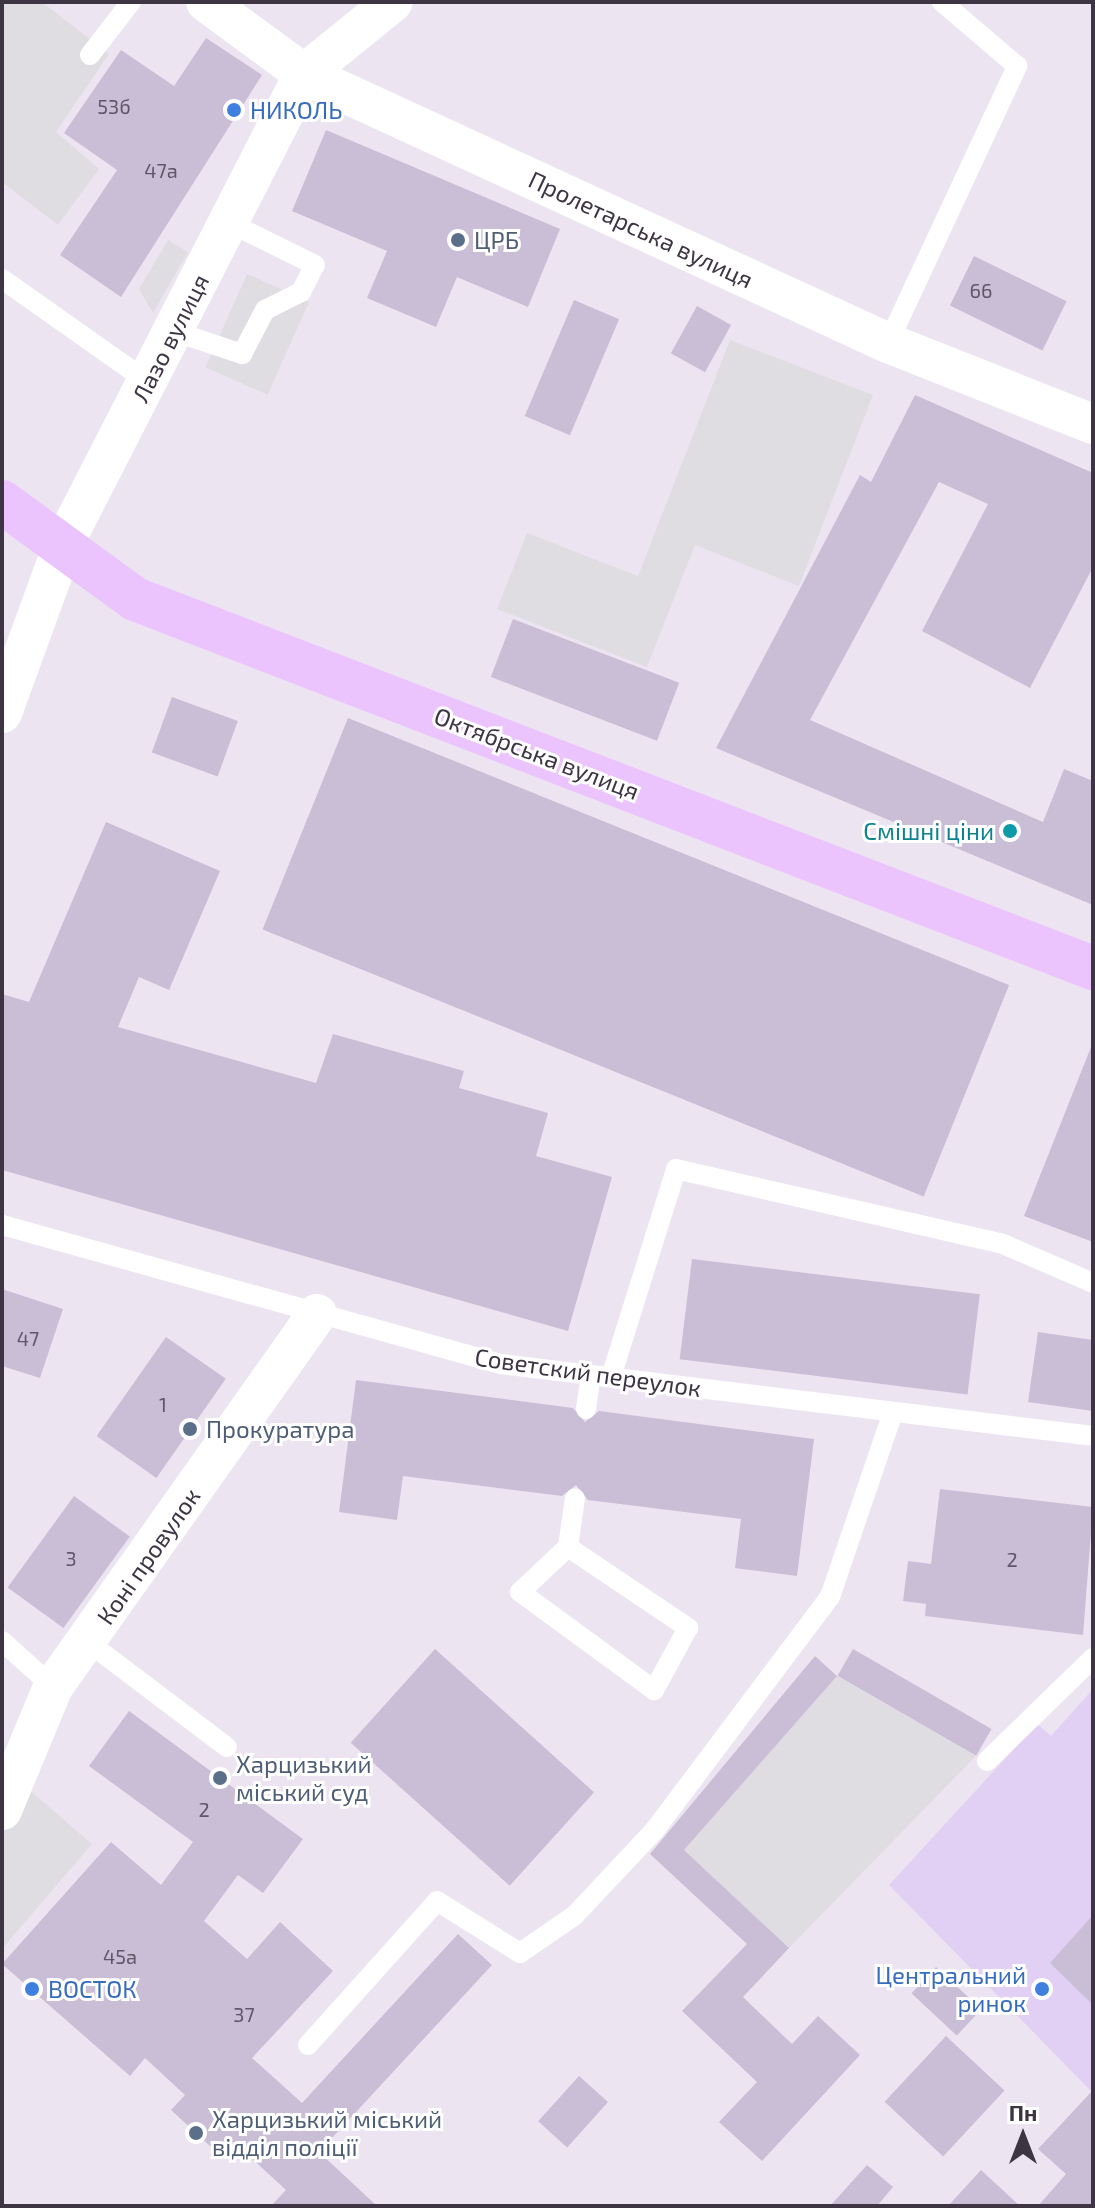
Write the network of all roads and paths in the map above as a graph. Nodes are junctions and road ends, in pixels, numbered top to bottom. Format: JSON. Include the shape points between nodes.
{"nodes":[{"id":1,"x":131,"y":2,"type":"edge"},
{"id":2,"x":206,"y":2,"type":"edge"},
{"id":3,"x":393,"y":2,"type":"edge"},
{"id":4,"x":942,"y":2,"type":"edge"},
{"id":5,"x":90,"y":55,"type":"dead end"},
{"id":6,"x":304,"y":74,"type":"junction"},
{"id":7,"x":228,"y":222,"type":"junction"},
{"id":8,"x":2,"y":279,"type":"edge"},
{"id":9,"x":173,"y":331,"type":"junction"},
{"id":10,"x":888,"y":343,"type":"junction"},
{"id":11,"x":148,"y":382,"type":"junction"},
{"id":12,"x":1093,"y":424,"type":"edge"},
{"id":13,"x":2,"y":502,"type":"edge"},
{"id":14,"x":63,"y":545,"type":"junction"},
{"id":15,"x":2,"y":713,"type":"edge"},
{"id":16,"x":1093,"y":968,"type":"edge"},
{"id":17,"x":2,"y":1225,"type":"edge"},
{"id":18,"x":1093,"y":1283,"type":"edge"},
{"id":19,"x":317,"y":1314,"type":"junction"},
{"id":20,"x":601,"y":1376,"type":"junction"},
{"id":21,"x":586,"y":1409,"type":"dead end"},
{"id":22,"x":893,"y":1412,"type":"junction"},
{"id":23,"x":1093,"y":1436,"type":"edge"},
{"id":24,"x":575,"y":1498,"type":"dead end"},
{"id":25,"x":568,"y":1547,"type":"junction"},
{"id":26,"x":2,"y":1641,"type":"edge"},
{"id":27,"x":88,"y":1642,"type":"junction"},
{"id":28,"x":1093,"y":1658,"type":"edge"},
{"id":29,"x":53,"y":1687,"type":"junction"},
{"id":30,"x":227,"y":1747,"type":"dead end"},
{"id":31,"x":987,"y":1761,"type":"dead end"},
{"id":32,"x":2,"y":1810,"type":"edge"},
{"id":33,"x":308,"y":2045,"type":"dead end"}],
"edges":[{"from":1,"to":5,"type":"lane"},
{"from":2,"to":6,"type":"street","name":"Пролетарська вулиця"},
{"from":3,"to":6,"type":"street","name":"Лазо вулиця"},
{"from":4,"to":10,"type":"lane","via":[[1017,66]]},
{"from":6,"to":7,"type":"street","name":"Лазо вулиця"},
{"from":6,"to":10,"type":"street","name":"Пролетарська вулиця"},
{"from":7,"to":9,"type":"street","name":"Лазо вулиця"},
{"from":7,"to":9,"type":"lane","via":[[315,265],[301,292],[265,310],[242,354]]},
{"from":8,"to":11,"type":"lane"},
{"from":9,"to":11,"type":"street","name":"Лазо вулиця"},
{"from":10,"to":12,"type":"street","name":"Пролетарська вулиця"},
{"from":11,"to":14,"type":"street","name":"Лазо вулиця"},
{"from":13,"to":14,"type":"main road","name":"Октябрська вулиця"},
{"from":14,"to":15,"type":"street","name":"Лазо вулиця"},
{"from":14,"to":16,"type":"main road","name":"Октябрська вулиця","via":[[135,599]]},
{"from":17,"to":19,"type":"lane","name":"Советский переулок"},
{"from":18,"to":20,"type":"lane","via":[[1003,1244],[676,1169]]},
{"from":19,"to":20,"type":"lane","name":"Советский переулок","via":[[501,1364]]},
{"from":19,"to":27,"type":"street","name":"Коні провулок"},
{"from":20,"to":21,"type":"lane"},
{"from":20,"to":22,"type":"lane","name":"Советский переулок"},
{"from":22,"to":23,"type":"lane","name":"Советский переулок"},
{"from":22,"to":33,"type":"lane","via":[[830,1597],[654,1831],[575,1915],[520,1953],[437,1901]]},
{"from":24,"to":25,"type":"lane"},
{"from":25,"to":25,"type":"lane","via":[[520,1592],[654,1690],[688,1628]]},
{"from":26,"to":29,"type":"lane"},
{"from":27,"to":29,"type":"street","name":"Коні провулок"},
{"from":27,"to":30,"type":"lane"},
{"from":28,"to":31,"type":"lane"},
{"from":29,"to":32,"type":"street","name":"Коні провулок"}]}
